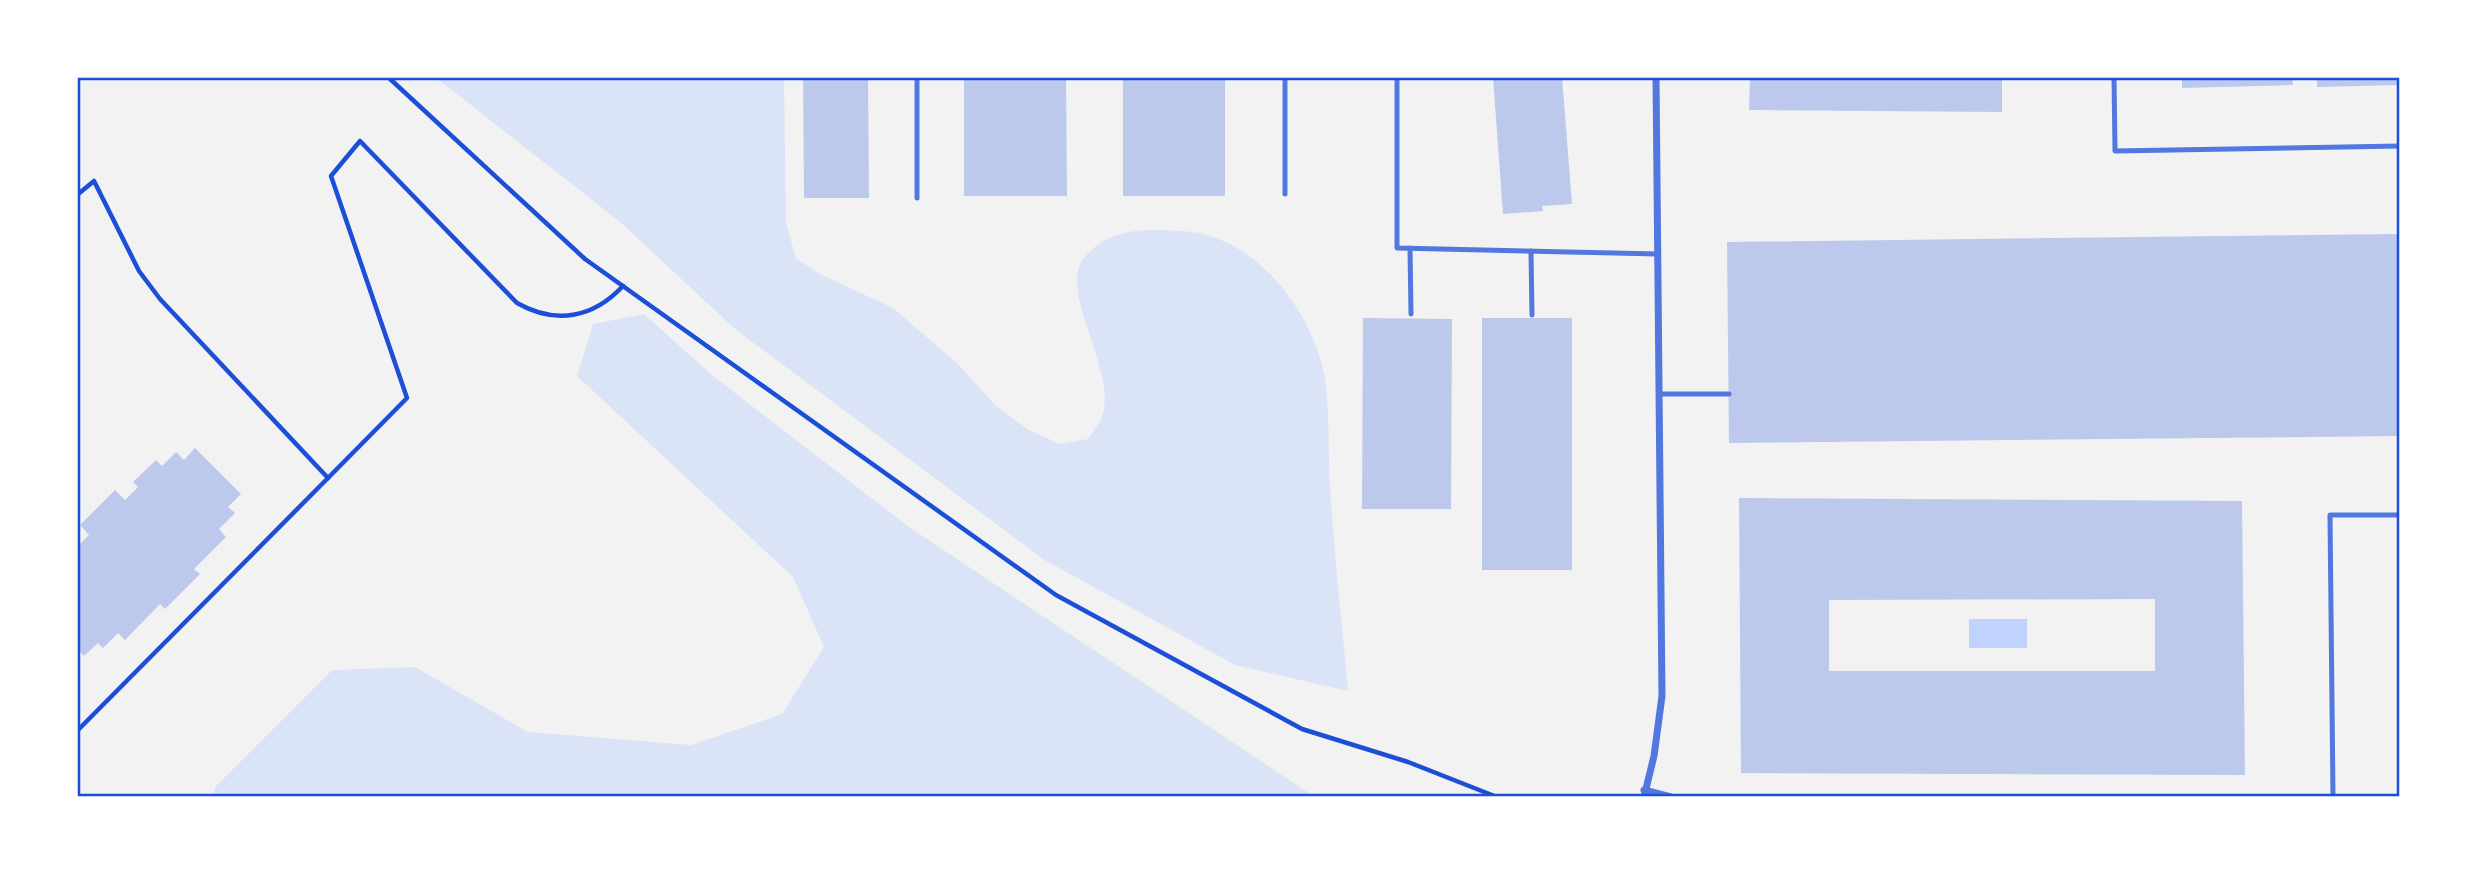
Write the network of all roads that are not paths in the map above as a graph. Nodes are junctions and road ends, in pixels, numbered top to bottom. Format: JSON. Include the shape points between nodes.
{"nodes":[{"id":1,"x":917,"y":77,"type":"edge"},
{"id":2,"x":1285,"y":77,"type":"edge"},
{"id":3,"x":1397,"y":77,"type":"edge"},
{"id":4,"x":1656,"y":77,"type":"edge"},
{"id":5,"x":2114,"y":77,"type":"edge"},
{"id":6,"x":2400,"y":146,"type":"edge"},
{"id":7,"x":1286,"y":194,"type":"dead end"},
{"id":8,"x":917,"y":198,"type":"dead end"},
{"id":9,"x":1410,"y":248,"type":"junction"},
{"id":10,"x":1531,"y":251,"type":"junction"},
{"id":11,"x":1658,"y":254,"type":"junction"},
{"id":12,"x":1411,"y":314,"type":"dead end"},
{"id":13,"x":1532,"y":316,"type":"dead end"},
{"id":14,"x":1659,"y":394,"type":"junction"},
{"id":15,"x":1729,"y":394,"type":"dead end"},
{"id":16,"x":2400,"y":515,"type":"edge"},
{"id":17,"x":1644,"y":793,"type":"edge"},
{"id":18,"x":1639,"y":797,"type":"edge"},
{"id":19,"x":1671,"y":797,"type":"edge"},
{"id":20,"x":2333,"y":797,"type":"edge"}],
"edges":[{"from":1,"to":8,"type":"lane"},
{"from":2,"to":7,"type":"lane"},
{"from":3,"to":9,"type":"lane","via":[[1397,248]]},
{"from":4,"to":11,"type":"street"},
{"from":5,"to":6,"type":"lane","via":[[2115,151]]},
{"from":9,"to":10,"type":"lane"},
{"from":9,"to":12,"type":"lane"},
{"from":10,"to":11,"type":"lane"},
{"from":10,"to":13,"type":"lane"},
{"from":11,"to":14,"type":"street"},
{"from":14,"to":15,"type":"lane"},
{"from":14,"to":17,"type":"street","via":[[1662,696]]},
{"from":16,"to":20,"type":"lane","via":[[2330,515]]},
{"from":17,"to":18,"type":"street"},
{"from":17,"to":19,"type":"street"}]}
